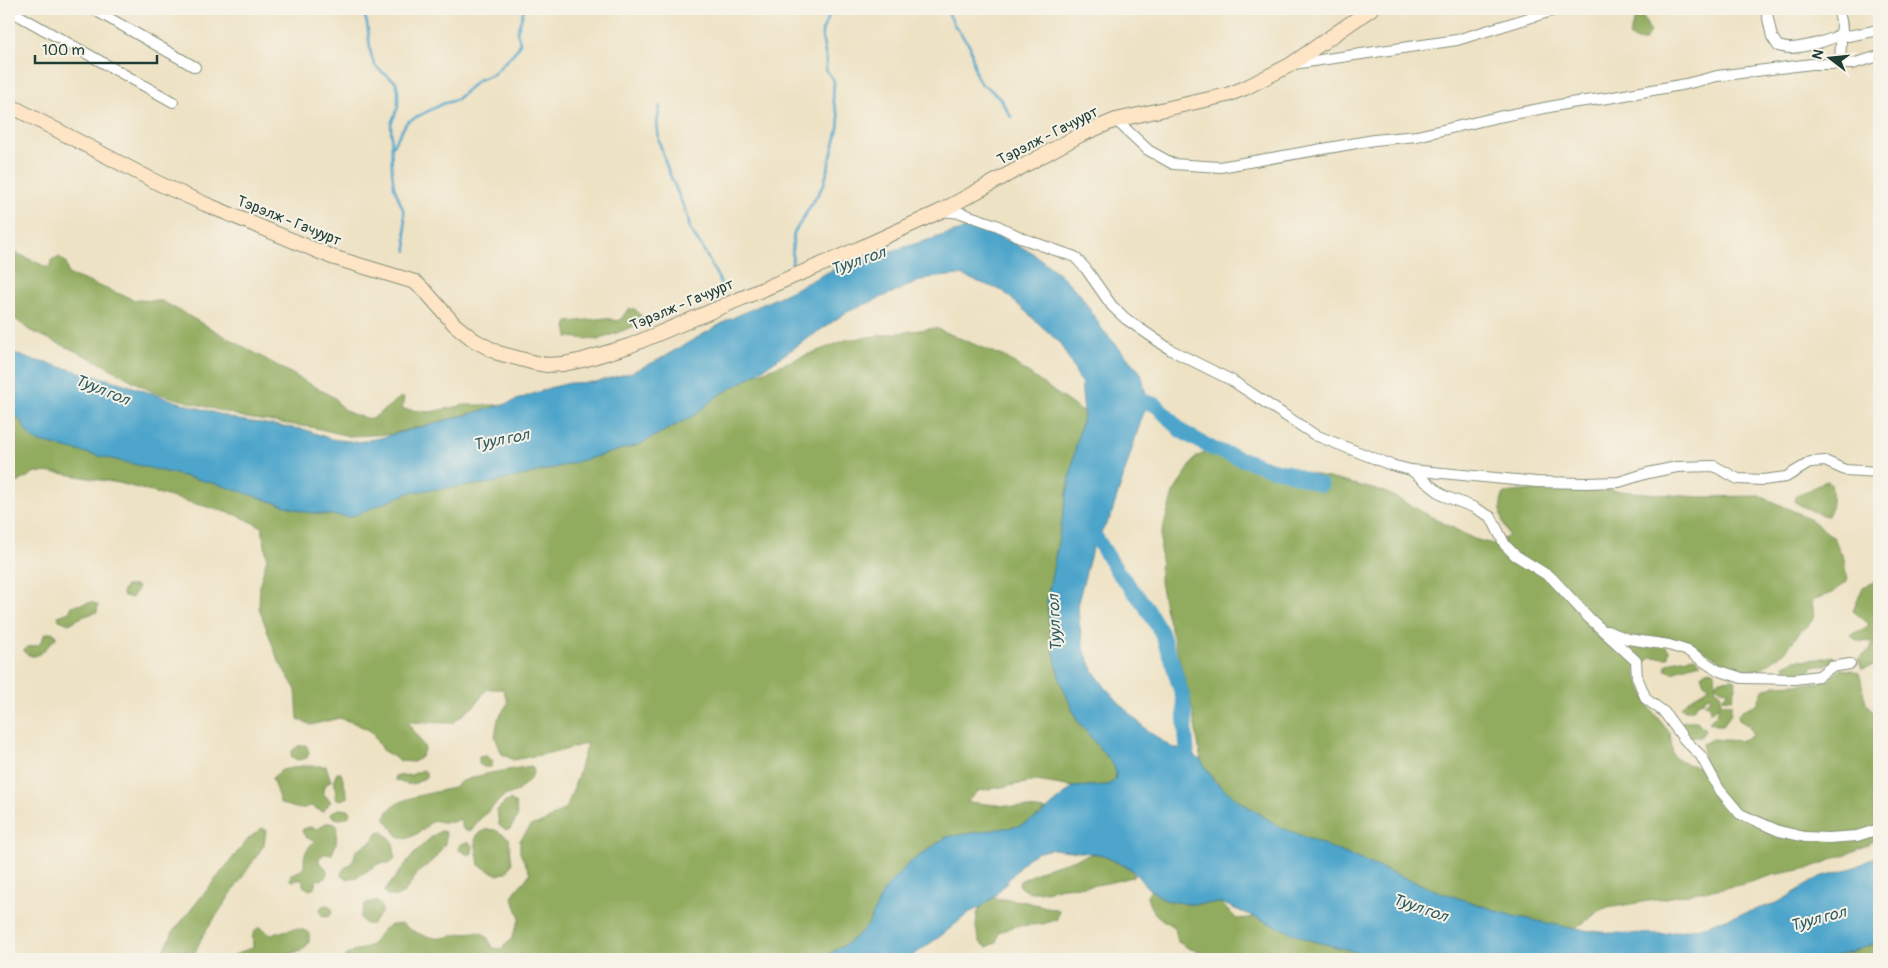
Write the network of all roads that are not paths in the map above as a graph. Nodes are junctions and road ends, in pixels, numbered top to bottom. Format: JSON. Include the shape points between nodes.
{"nodes":[{"id":1,"x":92,"y":9,"type":"edge"},
{"id":2,"x":1371,"y":9,"type":"edge"},
{"id":3,"x":1558,"y":9,"type":"edge"},
{"id":4,"x":1766,"y":9,"type":"edge"},
{"id":5,"x":1838,"y":9,"type":"edge"},
{"id":6,"x":9,"y":10,"type":"edge"},
{"id":7,"x":1879,"y":30,"type":"edge"},
{"id":8,"x":1840,"y":34,"type":"junction"},
{"id":9,"x":1879,"y":56,"type":"edge"},
{"id":10,"x":1840,"y":64,"type":"junction"},
{"id":11,"x":1290,"y":65,"type":"junction"},
{"id":12,"x":195,"y":68,"type":"dead end"},
{"id":13,"x":173,"y":102,"type":"dead end"},
{"id":14,"x":9,"y":105,"type":"edge"},
{"id":15,"x":1116,"y":120,"type":"junction"},
{"id":16,"x":941,"y":211,"type":"junction"},
{"id":17,"x":1411,"y":470,"type":"junction"},
{"id":18,"x":1879,"y":472,"type":"edge"},
{"id":19,"x":1601,"y":629,"type":"junction"},
{"id":20,"x":1850,"y":664,"type":"dead end"},
{"id":21,"x":1879,"y":829,"type":"edge"}],
"edges":[{"from":1,"to":12,"type":"street"},
{"from":2,"to":11,"type":"main road","name":"Тэрэлж - Гачуурт"},
{"from":3,"to":11,"type":"street","via":[[1457,40]]},
{"from":4,"to":8,"type":"street","via":[[1772,37],[1778,46],[1809,45]]},
{"from":5,"to":8,"type":"street"},
{"from":6,"to":13,"type":"street"},
{"from":7,"to":8,"type":"street","via":[[1848,36]]},
{"from":8,"to":10,"type":"street"},
{"from":9,"to":10,"type":"street"},
{"from":10,"to":15,"type":"street","via":[[1812,64],[1717,76],[1498,117],[1417,136],[1374,140],[1220,167],[1173,164],[1148,150]]},
{"from":11,"to":15,"type":"main road","name":"Тэрэлж - Гачуурт","via":[[1227,95]]},
{"from":14,"to":16,"type":"main road","name":"Тэрэлж - Гачуурт","via":[[196,200],[332,256],[415,282],[455,325],[474,340],[514,358],[547,365],[584,360],[629,346]]},
{"from":15,"to":16,"type":"main road","name":"Тэрэлж - Гачуурт","via":[[1080,135]]},
{"from":16,"to":17,"type":"street","via":[[961,213],[1074,257],[1112,306],[1171,350],[1231,380],[1315,435]]},
{"from":17,"to":18,"type":"street","via":[[1586,484],[1619,482],[1676,467],[1714,466],[1738,480],[1786,477],[1811,462],[1825,461],[1845,470]]},
{"from":17,"to":19,"type":"street","via":[[1444,496],[1491,517],[1505,545],[1514,555],[1552,578]]},
{"from":19,"to":20,"type":"street","via":[[1628,639],[1688,651],[1718,670],[1742,678],[1819,676],[1831,667]]},
{"from":19,"to":21,"type":"street","via":[[1636,661],[1646,699],[1664,712],[1701,756],[1719,788],[1740,814],[1779,831],[1805,837],[1857,836]]}]}
